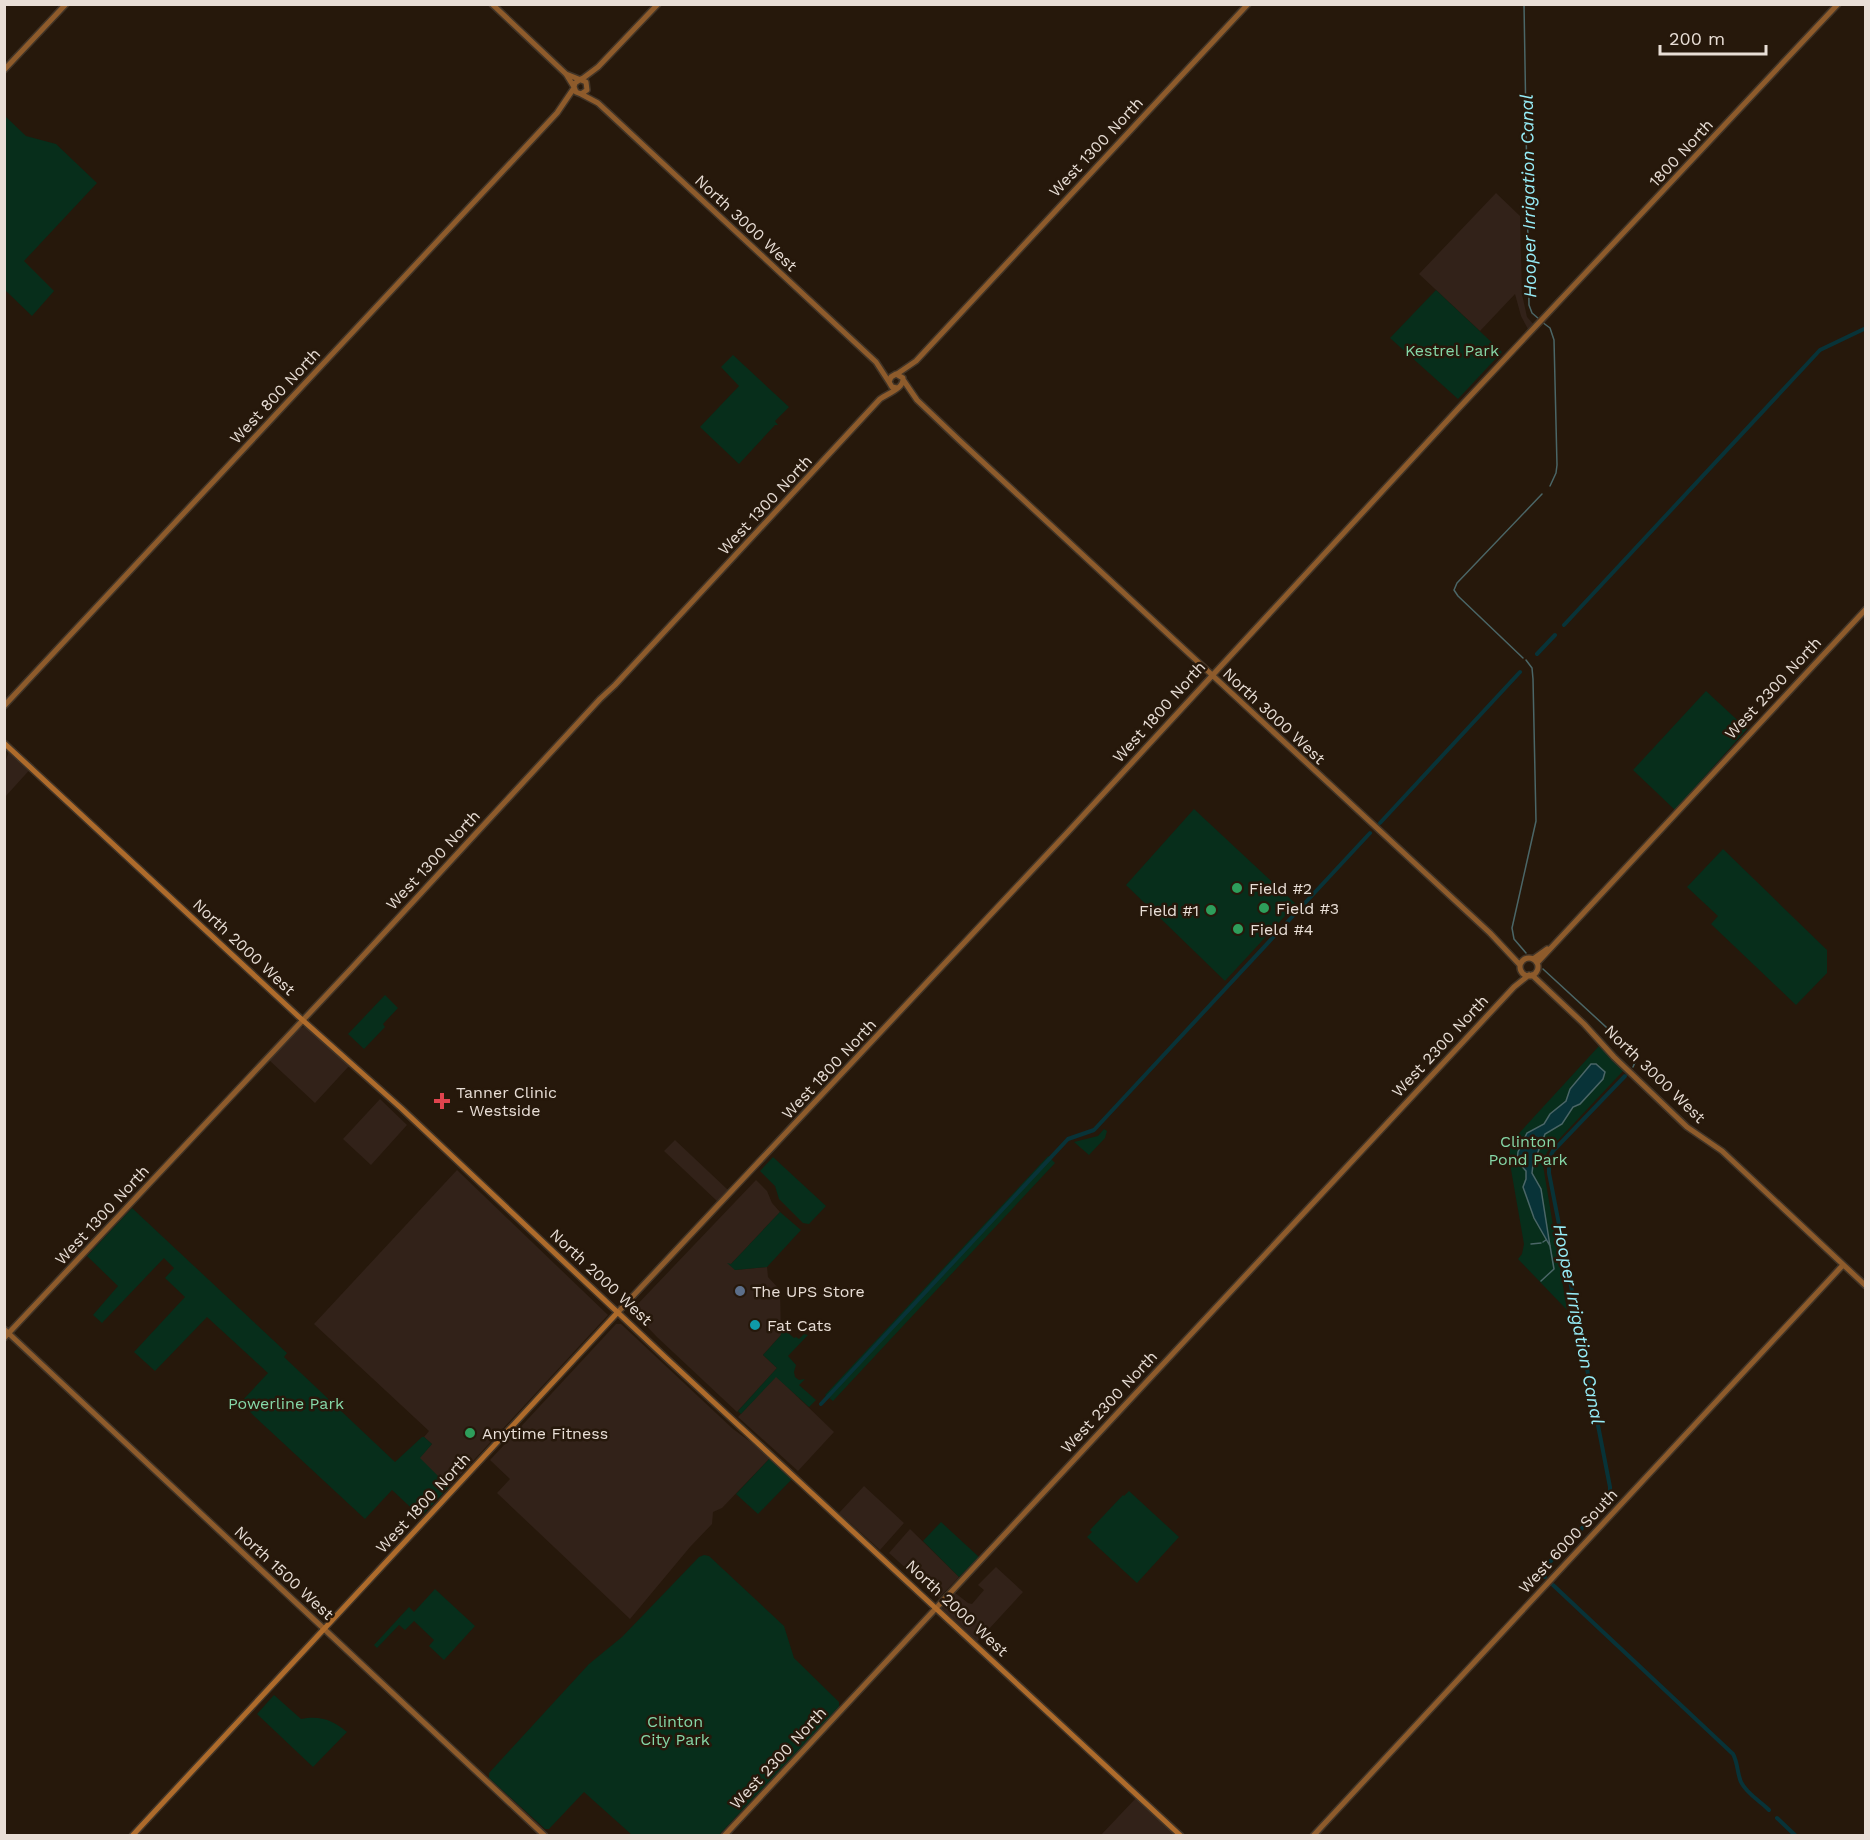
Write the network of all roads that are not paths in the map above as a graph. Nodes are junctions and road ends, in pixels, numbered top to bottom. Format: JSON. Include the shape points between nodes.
{"nodes":[{"id":1,"x":66,"y":4,"type":"edge"},
{"id":2,"x":492,"y":4,"type":"edge"},
{"id":3,"x":658,"y":4,"type":"edge"},
{"id":4,"x":1248,"y":4,"type":"edge"},
{"id":5,"x":1838,"y":4,"type":"edge"},
{"id":6,"x":598,"y":68,"type":"junction"},
{"id":7,"x":4,"y":70,"type":"edge"},
{"id":8,"x":566,"y":74,"type":"junction"},
{"id":9,"x":581,"y":79,"type":"junction"},
{"id":10,"x":588,"y":86,"type":"junction"},
{"id":11,"x":574,"y":87,"type":"junction"},
{"id":12,"x":580,"y":93,"type":"junction"},
{"id":13,"x":598,"y":103,"type":"junction"},
{"id":14,"x":564,"y":104,"type":"junction"},
{"id":15,"x":1542,"y":322,"type":"joint"},
{"id":16,"x":916,"y":361,"type":"junction"},
{"id":17,"x":876,"y":363,"type":"junction"},
{"id":18,"x":897,"y":374,"type":"junction"},
{"id":19,"x":904,"y":381,"type":"junction"},
{"id":20,"x":889,"y":382,"type":"junction"},
{"id":21,"x":897,"y":388,"type":"junction"},
{"id":22,"x":880,"y":399,"type":"junction"},
{"id":23,"x":917,"y":400,"type":"junction"},
{"id":24,"x":1866,"y":609,"type":"edge"},
{"id":25,"x":1211,"y":675,"type":"junction"},
{"id":26,"x":4,"y":706,"type":"edge"},
{"id":27,"x":4,"y":743,"type":"edge"},
{"id":28,"x":1509,"y":951,"type":"junction"},
{"id":29,"x":1526,"y":959,"type":"junction"},
{"id":30,"x":1535,"y":961,"type":"junction"},
{"id":31,"x":1521,"y":968,"type":"junction"},
{"id":32,"x":1532,"y":974,"type":"junction"},
{"id":33,"x":1514,"y":987,"type":"junction"},
{"id":34,"x":303,"y":1020,"type":"junction"},
{"id":35,"x":1844,"y":1265,"type":"junction"},
{"id":36,"x":1866,"y":1286,"type":"edge"},
{"id":37,"x":618,"y":1312,"type":"junction"},
{"id":38,"x":7,"y":1331,"type":"edge"},
{"id":39,"x":4,"y":1338,"type":"edge"},
{"id":40,"x":936,"y":1607,"type":"junction"},
{"id":41,"x":324,"y":1629,"type":"junction"},
{"id":42,"x":1179,"y":1834,"type":"edge"},
{"id":43,"x":132,"y":1836,"type":"edge"},
{"id":44,"x":545,"y":1836,"type":"edge"},
{"id":45,"x":724,"y":1836,"type":"edge"},
{"id":46,"x":1313,"y":1836,"type":"edge"}],
"edges":[{"from":1,"to":7,"type":"street"},
{"from":2,"to":8,"type":"street"},
{"from":3,"to":6,"type":"street"},
{"from":4,"to":16,"type":"street","name":"West 1300 North"},
{"from":5,"to":15,"type":"street","name":"1800 North"},
{"from":6,"to":9,"type":"street"},
{"from":6,"to":10,"type":"street"},
{"from":8,"to":9,"type":"street"},
{"from":8,"to":11,"type":"street"},
{"from":9,"to":10,"type":"street"},
{"from":9,"to":11,"type":"street"},
{"from":10,"to":12,"type":"street"},
{"from":10,"to":13,"type":"street","name":"North 3000 West"},
{"from":11,"to":12,"type":"street"},
{"from":11,"to":14,"type":"street","name":"West 800 North"},
{"from":12,"to":13,"type":"street","name":"North 3000 West"},
{"from":12,"to":14,"type":"street","name":"West 800 North"},
{"from":13,"to":17,"type":"street","name":"North 3000 West"},
{"from":14,"to":26,"type":"street","name":"West 800 North"},
{"from":15,"to":25,"type":"street","name":"West 1800 North"},
{"from":16,"to":18,"type":"street","name":"West 1300 North"},
{"from":16,"to":19,"type":"street","name":"West 1300 North"},
{"from":17,"to":18,"type":"street","name":"North 3000 West"},
{"from":17,"to":20,"type":"street","name":"North 3000 West"},
{"from":18,"to":19,"type":"street"},
{"from":18,"to":20,"type":"street"},
{"from":19,"to":21,"type":"street"},
{"from":19,"to":23,"type":"street","name":"North 3000 West"},
{"from":20,"to":21,"type":"street"},
{"from":20,"to":22,"type":"street","name":"West 1300 North"},
{"from":21,"to":22,"type":"street","name":"West 1300 North"},
{"from":21,"to":23,"type":"street","name":"North 3000 West"},
{"from":22,"to":34,"type":"street","name":"West 1300 North"},
{"from":23,"to":25,"type":"street","name":"North 3000 West"},
{"from":24,"to":30,"type":"street","name":"West 2300 North"},
{"from":25,"to":28,"type":"street","name":"North 3000 West"},
{"from":25,"to":37,"type":"street","name":"West 1800 North"},
{"from":27,"to":34,"type":"main road","name":"North 2000 West"},
{"from":28,"to":29,"type":"street","name":"North 3000 West"},
{"from":28,"to":31,"type":"street","name":"North 3000 West"},
{"from":29,"to":30,"type":"street"},
{"from":29,"to":31,"type":"street"},
{"from":30,"to":32,"type":"street"},
{"from":31,"to":32,"type":"street","name":"North 3000 West"},
{"from":31,"to":33,"type":"street","name":"West 2300 North"},
{"from":32,"to":33,"type":"street","name":"West 2300 North"},
{"from":32,"to":35,"type":"street","name":"North 3000 West","via":[[1688,1127],[1722,1151]]},
{"from":33,"to":40,"type":"street","name":"West 2300 North"},
{"from":34,"to":37,"type":"main road","name":"North 2000 West"},
{"from":34,"to":38,"type":"street","name":"West 1300 North"},
{"from":35,"to":36,"type":"street","name":"North 3000 West"},
{"from":35,"to":46,"type":"street","name":"West 6000 South"},
{"from":37,"to":40,"type":"main road","name":"North 2000 West"},
{"from":37,"to":41,"type":"main road","name":"West 1800 North"},
{"from":38,"to":39,"type":"street","name":"West 1300 North"},
{"from":38,"to":41,"type":"street","name":"North 1500 West"},
{"from":40,"to":42,"type":"main road","name":"North 2000 West"},
{"from":40,"to":45,"type":"street","name":"West 2300 North"},
{"from":41,"to":43,"type":"main road","name":"West 1800 North"},
{"from":41,"to":44,"type":"street","name":"North 1500 West"}]}
